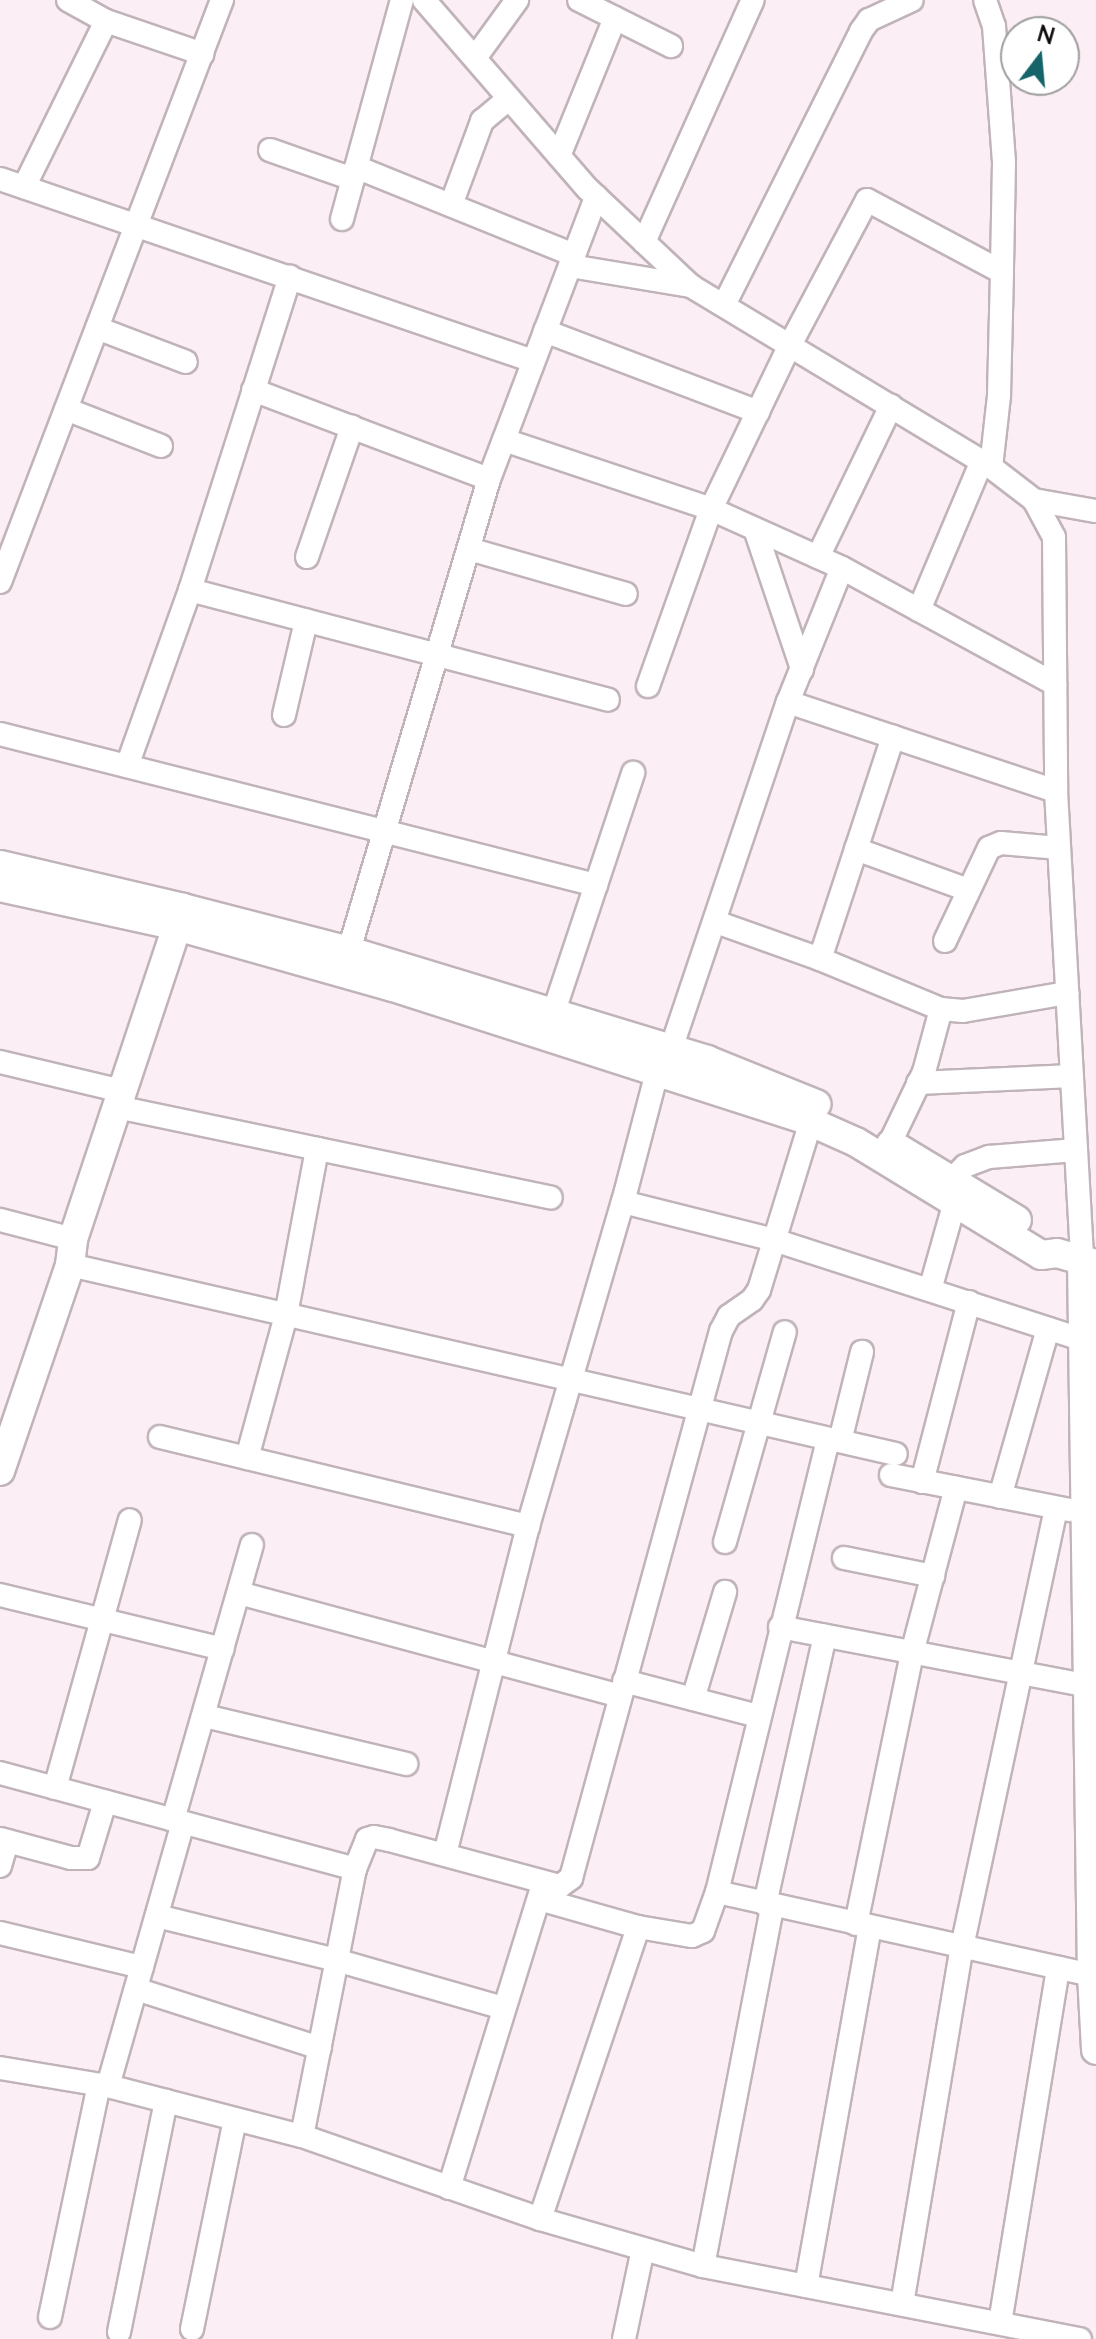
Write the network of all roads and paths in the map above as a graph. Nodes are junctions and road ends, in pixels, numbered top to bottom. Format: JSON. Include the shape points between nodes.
{"nodes":[{"id":1,"x":68,"y":0,"type":"edge"},
{"id":2,"x":222,"y":0,"type":"edge"},
{"id":3,"x":402,"y":0,"type":"edge"},
{"id":4,"x":424,"y":0,"type":"edge"},
{"id":5,"x":517,"y":0,"type":"edge"},
{"id":6,"x":579,"y":0,"type":"edge"},
{"id":7,"x":753,"y":0,"type":"edge"},
{"id":8,"x":912,"y":0,"type":"edge"},
{"id":9,"x":985,"y":0,"type":"edge"},
{"id":10,"x":615,"y":18,"type":"junction"},
{"id":11,"x":106,"y":21,"type":"junction"},
{"id":12,"x":671,"y":46,"type":"dead end"},
{"id":13,"x":203,"y":54,"type":"junction"},
{"id":14,"x":475,"y":58,"type":"junction"},
{"id":15,"x":509,"y":98,"type":"junction"},
{"id":16,"x":270,"y":150,"type":"dead end"},
{"id":17,"x":559,"y":156,"type":"junction"},
{"id":18,"x":354,"y":173,"type":"junction"},
{"id":19,"x":0,"y":179,"type":"edge"},
{"id":20,"x":24,"y":187,"type":"junction"},
{"id":21,"x":596,"y":197,"type":"junction"},
{"id":22,"x":451,"y":205,"type":"junction"},
{"id":23,"x":342,"y":219,"type":"dead end"},
{"id":24,"x":137,"y":224,"type":"junction"},
{"id":25,"x":644,"y":242,"type":"junction"},
{"id":26,"x":572,"y":260,"type":"junction"},
{"id":27,"x":1002,"y":272,"type":"junction"},
{"id":28,"x":290,"y":277,"type":"junction"},
{"id":29,"x":691,"y":286,"type":"junction"},
{"id":30,"x":724,"y":305,"type":"junction"},
{"id":31,"x":97,"y":328,"type":"junction"},
{"id":32,"x":545,"y":331,"type":"junction"},
{"id":33,"x":790,"y":345,"type":"junction"},
{"id":34,"x":533,"y":361,"type":"junction"},
{"id":35,"x":186,"y":362,"type":"dead end"},
{"id":36,"x":253,"y":390,"type":"junction"},
{"id":37,"x":891,"y":406,"type":"junction"},
{"id":38,"x":66,"y":409,"type":"junction"},
{"id":39,"x":758,"y":412,"type":"junction"},
{"id":40,"x":352,"y":427,"type":"junction"},
{"id":41,"x":504,"y":440,"type":"junction"},
{"id":42,"x":161,"y":446,"type":"dead end"},
{"id":43,"x":987,"y":464,"type":"junction"},
{"id":44,"x":489,"y":479,"type":"junction"},
{"id":45,"x":1034,"y":500,"type":"junction"},
{"id":46,"x":711,"y":509,"type":"junction"},
{"id":47,"x":1096,"y":511,"type":"edge"},
{"id":48,"x":755,"y":529,"type":"junction"},
{"id":49,"x":469,"y":549,"type":"junction"},
{"id":50,"x":307,"y":557,"type":"dead end"},
{"id":51,"x":818,"y":557,"type":"junction"},
{"id":52,"x":842,"y":568,"type":"junction"},
{"id":53,"x":0,"y":582,"type":"edge"},
{"id":54,"x":190,"y":590,"type":"junction"},
{"id":55,"x":626,"y":594,"type":"dead end"},
{"id":56,"x":919,"y":610,"type":"junction"},
{"id":57,"x":306,"y":621,"type":"junction"},
{"id":58,"x":438,"y":656,"type":"junction"},
{"id":59,"x":802,"y":669,"type":"junction"},
{"id":60,"x":1055,"y":684,"type":"junction"},
{"id":61,"x":648,"y":686,"type":"dead end"},
{"id":62,"x":608,"y":700,"type":"dead end"},
{"id":63,"x":788,"y":702,"type":"junction"},
{"id":64,"x":284,"y":715,"type":"dead end"},
{"id":65,"x":0,"y":734,"type":"edge"},
{"id":66,"x":893,"y":737,"type":"junction"},
{"id":67,"x":127,"y":766,"type":"junction"},
{"id":68,"x":633,"y":773,"type":"dead end"},
{"id":69,"x":1056,"y":791,"type":"junction"},
{"id":70,"x":385,"y":830,"type":"junction"},
{"id":71,"x":1059,"y":848,"type":"junction"},
{"id":72,"x":856,"y":849,"type":"junction"},
{"id":73,"x":0,"y":865,"type":"edge"},
{"id":74,"x":596,"y":885,"type":"junction"},
{"id":75,"x":0,"y":887,"type":"edge"},
{"id":76,"x":968,"y":890,"type":"junction"},
{"id":77,"x":180,"y":917,"type":"junction"},
{"id":78,"x":716,"y":922,"type":"junction"},
{"id":79,"x":945,"y":941,"type":"dead end"},
{"id":80,"x":820,"y":959,"type":"junction"},
{"id":81,"x":346,"y":962,"type":"junction"},
{"id":82,"x":1067,"y":993,"type":"junction"},
{"id":83,"x":941,"y":1009,"type":"junction"},
{"id":84,"x":549,"y":1024,"type":"junction"},
{"id":85,"x":664,"y":1055,"type":"junction"},
{"id":86,"x":0,"y":1062,"type":"edge"},
{"id":87,"x":1072,"y":1076,"type":"junction"},
{"id":88,"x":918,"y":1083,"type":"junction"},
{"id":89,"x":119,"y":1099,"type":"junction"},
{"id":90,"x":813,"y":1112,"type":"junction"},
{"id":91,"x":890,"y":1143,"type":"junction"},
{"id":92,"x":317,"y":1149,"type":"junction"},
{"id":93,"x":1076,"y":1150,"type":"junction"},
{"id":94,"x":948,"y":1192,"type":"junction"},
{"id":95,"x":551,"y":1198,"type":"dead end"},
{"id":96,"x":623,"y":1202,"type":"junction"},
{"id":97,"x":0,"y":1220,"type":"edge"},
{"id":98,"x":774,"y":1240,"type":"junction"},
{"id":99,"x":71,"y":1252,"type":"junction"},
{"id":100,"x":1078,"y":1259,"type":"edge"},
{"id":101,"x":930,"y":1290,"type":"junction"},
{"id":102,"x":969,"y":1302,"type":"junction"},
{"id":103,"x":286,"y":1315,"type":"junction"},
{"id":104,"x":1048,"y":1329,"type":"junction"},
{"id":105,"x":785,"y":1332,"type":"dead end"},
{"id":106,"x":1083,"y":1340,"type":"junction"},
{"id":107,"x":862,"y":1352,"type":"dead end"},
{"id":108,"x":569,"y":1379,"type":"junction"},
{"id":109,"x":702,"y":1409,"type":"junction"},
{"id":110,"x":760,"y":1423,"type":"junction"},
{"id":111,"x":160,"y":1437,"type":"dead end"},
{"id":112,"x":834,"y":1440,"type":"junction"},
{"id":113,"x":247,"y":1458,"type":"junction"},
{"id":114,"x":0,"y":1471,"type":"edge"},
{"id":115,"x":922,"y":1482,"type":"junction"},
{"id":116,"x":956,"y":1488,"type":"junction"},
{"id":117,"x":1000,"y":1497,"type":"junction"},
{"id":118,"x":1056,"y":1508,"type":"junction"},
{"id":119,"x":1086,"y":1513,"type":"junction"},
{"id":120,"x":130,"y":1520,"type":"dead end"},
{"id":121,"x":528,"y":1526,"type":"junction"},
{"id":122,"x":725,"y":1542,"type":"dead end"},
{"id":123,"x":252,"y":1545,"type":"dead end"},
{"id":124,"x":844,"y":1558,"type":"dead end"},
{"id":125,"x":933,"y":1576,"type":"junction"},
{"id":126,"x":725,"y":1592,"type":"dead end"},
{"id":127,"x":239,"y":1593,"type":"junction"},
{"id":128,"x":0,"y":1595,"type":"edge"},
{"id":129,"x":101,"y":1619,"type":"junction"},
{"id":130,"x":780,"y":1627,"type":"junction"},
{"id":131,"x":825,"y":1636,"type":"junction"},
{"id":132,"x":223,"y":1649,"type":"junction"},
{"id":133,"x":912,"y":1653,"type":"junction"},
{"id":134,"x":493,"y":1660,"type":"junction"},
{"id":135,"x":1021,"y":1674,"type":"junction"},
{"id":136,"x":1088,"y":1686,"type":"junction"},
{"id":137,"x":622,"y":1688,"type":"junction"},
{"id":138,"x":693,"y":1699,"type":"junction"},
{"id":139,"x":205,"y":1716,"type":"junction"},
{"id":140,"x":758,"y":1716,"type":"junction"},
{"id":141,"x":406,"y":1764,"type":"dead end"},
{"id":142,"x":0,"y":1773,"type":"edge"},
{"id":143,"x":55,"y":1788,"type":"junction"},
{"id":144,"x":105,"y":1802,"type":"junction"},
{"id":145,"x":178,"y":1821,"type":"junction"},
{"id":146,"x":4,"y":1840,"type":"edge"},
{"id":147,"x":445,"y":1854,"type":"junction"},
{"id":148,"x":0,"y":1866,"type":"edge"},
{"id":149,"x":355,"y":1869,"type":"junction"},
{"id":150,"x":541,"y":1890,"type":"junction"},
{"id":151,"x":717,"y":1892,"type":"junction"},
{"id":152,"x":768,"y":1905,"type":"junction"},
{"id":153,"x":157,"y":1916,"type":"junction"},
{"id":154,"x":863,"y":1925,"type":"junction"},
{"id":155,"x":638,"y":1927,"type":"junction"},
{"id":156,"x":0,"y":1933,"type":"edge"},
{"id":157,"x":962,"y":1947,"type":"junction"},
{"id":158,"x":336,"y":1960,"type":"junction"},
{"id":159,"x":1058,"y":1968,"type":"junction"},
{"id":160,"x":1092,"y":1975,"type":"junction"},
{"id":161,"x":139,"y":1978,"type":"junction"},
{"id":162,"x":503,"y":2008,"type":"junction"},
{"id":163,"x":320,"y":2048,"type":"junction"},
{"id":164,"x":1096,"y":2050,"type":"edge"},
{"id":165,"x":0,"y":2068,"type":"edge"},
{"id":166,"x":104,"y":2086,"type":"junction"},
{"id":167,"x":166,"y":2101,"type":"junction"},
{"id":168,"x":235,"y":2119,"type":"junction"},
{"id":169,"x":302,"y":2136,"type":"junction"},
{"id":170,"x":449,"y":2188,"type":"junction"},
{"id":171,"x":540,"y":2219,"type":"junction"},
{"id":172,"x":643,"y":2249,"type":"junction"},
{"id":173,"x":703,"y":2266,"type":"junction"},
{"id":174,"x":806,"y":2286,"type":"junction"},
{"id":175,"x":902,"y":2304,"type":"junction"},
{"id":176,"x":50,"y":2317,"type":"dead end"},
{"id":177,"x":1000,"y":2323,"type":"junction"},
{"id":178,"x":192,"y":2329,"type":"dead end"},
{"id":179,"x":119,"y":2332,"type":"dead end"},
{"id":180,"x":624,"y":2339,"type":"edge"},
{"id":181,"x":1080,"y":2339,"type":"edge"}],
"edges":[{"from":1,"to":11,"type":"street"},
{"from":2,"to":13,"type":"street"},
{"from":3,"to":18,"type":"street"},
{"from":4,"to":14,"type":"street"},
{"from":5,"to":14,"type":"street"},
{"from":6,"to":10,"type":"street"},
{"from":7,"to":25,"type":"street"},
{"from":8,"to":30,"type":"street","via":[[869,20],[861,31]]},
{"from":9,"to":27,"type":"street","via":[[994,26],[1004,163]]},
{"from":10,"to":12,"type":"street"},
{"from":10,"to":17,"type":"street"},
{"from":11,"to":13,"type":"street"},
{"from":11,"to":20,"type":"street"},
{"from":13,"to":24,"type":"street"},
{"from":14,"to":15,"type":"street"},
{"from":15,"to":17,"type":"street"},
{"from":15,"to":22,"type":"street","via":[[482,121]]},
{"from":16,"to":18,"type":"street"},
{"from":17,"to":21,"type":"street"},
{"from":18,"to":22,"type":"street"},
{"from":18,"to":23,"type":"street"},
{"from":19,"to":20,"type":"street"},
{"from":20,"to":24,"type":"street"},
{"from":21,"to":25,"type":"street"},
{"from":21,"to":26,"type":"street"},
{"from":22,"to":26,"type":"street"},
{"from":24,"to":28,"type":"street"},
{"from":24,"to":31,"type":"street"},
{"from":25,"to":29,"type":"street"},
{"from":26,"to":29,"type":"street"},
{"from":26,"to":32,"type":"street"},
{"from":27,"to":33,"type":"street","via":[[867,200]]},
{"from":27,"to":43,"type":"street","via":[[999,396]]},
{"from":28,"to":34,"type":"street"},
{"from":28,"to":36,"type":"street"},
{"from":29,"to":30,"type":"street"},
{"from":30,"to":33,"type":"street"},
{"from":31,"to":35,"type":"street"},
{"from":31,"to":38,"type":"street"},
{"from":32,"to":34,"type":"street"},
{"from":32,"to":39,"type":"street"},
{"from":33,"to":37,"type":"street"},
{"from":33,"to":39,"type":"street"},
{"from":34,"to":41,"type":"street"},
{"from":36,"to":40,"type":"street"},
{"from":36,"to":54,"type":"street"},
{"from":37,"to":43,"type":"street"},
{"from":37,"to":51,"type":"street"},
{"from":38,"to":42,"type":"street"},
{"from":38,"to":53,"type":"street"},
{"from":39,"to":46,"type":"street"},
{"from":40,"to":44,"type":"street"},
{"from":40,"to":50,"type":"street"},
{"from":41,"to":44,"type":"street"},
{"from":41,"to":46,"type":"street"},
{"from":43,"to":45,"type":"street"},
{"from":43,"to":56,"type":"street"},
{"from":44,"to":49,"type":"street"},
{"from":45,"to":47,"type":"street"},
{"from":45,"to":60,"type":"street","via":[[1054,537]]},
{"from":46,"to":48,"type":"street"},
{"from":46,"to":61,"type":"street"},
{"from":48,"to":51,"type":"street"},
{"from":48,"to":59,"type":"street"},
{"from":49,"to":55,"type":"street"},
{"from":49,"to":58,"type":"street"},
{"from":51,"to":52,"type":"street"},
{"from":52,"to":56,"type":"street"},
{"from":52,"to":59,"type":"street"},
{"from":54,"to":57,"type":"street"},
{"from":54,"to":67,"type":"street"},
{"from":56,"to":60,"type":"street"},
{"from":57,"to":58,"type":"street"},
{"from":57,"to":64,"type":"street"},
{"from":58,"to":62,"type":"street"},
{"from":58,"to":70,"type":"street"},
{"from":59,"to":63,"type":"street"},
{"from":60,"to":69,"type":"street"},
{"from":63,"to":66,"type":"street"},
{"from":63,"to":78,"type":"street"},
{"from":65,"to":67,"type":"street"},
{"from":66,"to":69,"type":"street"},
{"from":66,"to":72,"type":"street"},
{"from":67,"to":70,"type":"street"},
{"from":68,"to":74,"type":"street"},
{"from":69,"to":71,"type":"street"},
{"from":70,"to":74,"type":"street"},
{"from":70,"to":81,"type":"street"},
{"from":71,"to":76,"type":"street","via":[[994,845],[983,854]]},
{"from":71,"to":82,"type":"street"},
{"from":72,"to":76,"type":"street"},
{"from":72,"to":80,"type":"street"},
{"from":73,"to":77,"type":"street"},
{"from":74,"to":84,"type":"street"},
{"from":75,"to":77,"type":"street"},
{"from":76,"to":79,"type":"street"},
{"from":77,"to":81,"type":"street"},
{"from":77,"to":89,"type":"street"},
{"from":78,"to":80,"type":"street"},
{"from":78,"to":85,"type":"street"},
{"from":80,"to":83,"type":"street"},
{"from":81,"to":84,"type":"street"},
{"from":82,"to":83,"type":"street","via":[[963,1011]]},
{"from":82,"to":87,"type":"street"},
{"from":83,"to":88,"type":"street"},
{"from":84,"to":85,"type":"street"},
{"from":85,"to":90,"type":"street"},
{"from":85,"to":96,"type":"street"},
{"from":86,"to":89,"type":"street"},
{"from":87,"to":88,"type":"street"},
{"from":87,"to":93,"type":"street"},
{"from":88,"to":91,"type":"street"},
{"from":89,"to":92,"type":"street"},
{"from":89,"to":99,"type":"street"},
{"from":90,"to":91,"type":"street"},
{"from":90,"to":94,"type":"street"},
{"from":90,"to":98,"type":"street"},
{"from":91,"to":94,"type":"street"},
{"from":92,"to":95,"type":"street"},
{"from":92,"to":103,"type":"street"},
{"from":93,"to":94,"type":"street","via":[[989,1157],[965,1166]]},
{"from":93,"to":100,"type":"street"},
{"from":94,"to":100,"type":"street","via":[[1049,1239]]},
{"from":94,"to":101,"type":"street"},
{"from":96,"to":98,"type":"street"},
{"from":96,"to":108,"type":"street"},
{"from":97,"to":99,"type":"street"},
{"from":98,"to":101,"type":"street"},
{"from":98,"to":109,"type":"street","via":[[759,1290],[724,1322]]},
{"from":99,"to":103,"type":"street"},
{"from":99,"to":114,"type":"street"},
{"from":100,"to":106,"type":"street"},
{"from":101,"to":102,"type":"street"},
{"from":102,"to":104,"type":"street"},
{"from":102,"to":115,"type":"street"},
{"from":103,"to":108,"type":"street"},
{"from":103,"to":113,"type":"street"},
{"from":104,"to":106,"type":"street"},
{"from":104,"to":117,"type":"street"},
{"from":105,"to":110,"type":"street"},
{"from":106,"to":119,"type":"street"},
{"from":107,"to":112,"type":"street"},
{"from":108,"to":109,"type":"street"},
{"from":108,"to":121,"type":"street"},
{"from":109,"to":110,"type":"street"},
{"from":109,"to":137,"type":"street"},
{"from":110,"to":112,"type":"street"},
{"from":110,"to":122,"type":"street"},
{"from":111,"to":113,"type":"street"},
{"from":112,"to":115,"type":"street"},
{"from":112,"to":130,"type":"street"},
{"from":113,"to":121,"type":"street"},
{"from":115,"to":116,"type":"street"},
{"from":116,"to":117,"type":"street"},
{"from":116,"to":125,"type":"street"},
{"from":117,"to":118,"type":"street"},
{"from":118,"to":119,"type":"street"},
{"from":118,"to":135,"type":"street"},
{"from":119,"to":136,"type":"street"},
{"from":120,"to":129,"type":"street"},
{"from":121,"to":134,"type":"street"},
{"from":123,"to":127,"type":"street"},
{"from":124,"to":125,"type":"street"},
{"from":125,"to":133,"type":"street"},
{"from":126,"to":138,"type":"street"},
{"from":127,"to":132,"type":"street"},
{"from":127,"to":134,"type":"street"},
{"from":128,"to":129,"type":"street"},
{"from":129,"to":132,"type":"street"},
{"from":129,"to":143,"type":"street"},
{"from":130,"to":131,"type":"street"},
{"from":130,"to":140,"type":"street"},
{"from":131,"to":133,"type":"street"},
{"from":131,"to":152,"type":"street"},
{"from":132,"to":139,"type":"street"},
{"from":133,"to":135,"type":"street"},
{"from":133,"to":154,"type":"street"},
{"from":134,"to":137,"type":"street"},
{"from":134,"to":147,"type":"street"},
{"from":135,"to":136,"type":"street"},
{"from":135,"to":157,"type":"street"},
{"from":136,"to":160,"type":"street"},
{"from":137,"to":138,"type":"street"},
{"from":137,"to":150,"type":"street","via":[[571,1878]]},
{"from":138,"to":140,"type":"street"},
{"from":139,"to":141,"type":"street"},
{"from":139,"to":145,"type":"street"},
{"from":140,"to":151,"type":"street"},
{"from":142,"to":143,"type":"street"},
{"from":143,"to":144,"type":"street"},
{"from":144,"to":145,"type":"street"},
{"from":144,"to":146,"type":"street","via":[[88,1858]]},
{"from":145,"to":149,"type":"street"},
{"from":145,"to":153,"type":"street"},
{"from":146,"to":148,"type":"street"},
{"from":147,"to":149,"type":"street","via":[[374,1837],[362,1847]]},
{"from":147,"to":150,"type":"street"},
{"from":149,"to":158,"type":"street"},
{"from":150,"to":155,"type":"street"},
{"from":150,"to":162,"type":"street"},
{"from":151,"to":152,"type":"street"},
{"from":151,"to":155,"type":"street","via":[[709,1922],[698,1934]]},
{"from":152,"to":154,"type":"street"},
{"from":152,"to":173,"type":"street"},
{"from":153,"to":158,"type":"street"},
{"from":153,"to":161,"type":"street"},
{"from":154,"to":157,"type":"street"},
{"from":154,"to":174,"type":"street"},
{"from":155,"to":171,"type":"street"},
{"from":156,"to":161,"type":"street"},
{"from":157,"to":159,"type":"street"},
{"from":157,"to":175,"type":"street"},
{"from":158,"to":162,"type":"street"},
{"from":158,"to":163,"type":"street"},
{"from":159,"to":160,"type":"street"},
{"from":159,"to":177,"type":"street"},
{"from":160,"to":164,"type":"street"},
{"from":161,"to":163,"type":"street"},
{"from":161,"to":166,"type":"street"},
{"from":162,"to":170,"type":"street"},
{"from":163,"to":169,"type":"street"},
{"from":165,"to":166,"type":"street"},
{"from":166,"to":167,"type":"street"},
{"from":166,"to":176,"type":"street"},
{"from":167,"to":168,"type":"street"},
{"from":167,"to":179,"type":"street"},
{"from":168,"to":169,"type":"street"},
{"from":168,"to":178,"type":"street"},
{"from":169,"to":170,"type":"street"},
{"from":170,"to":171,"type":"street"},
{"from":171,"to":172,"type":"street"},
{"from":172,"to":173,"type":"street"},
{"from":172,"to":180,"type":"street"},
{"from":173,"to":174,"type":"street"},
{"from":174,"to":175,"type":"street"},
{"from":175,"to":177,"type":"street"},
{"from":177,"to":181,"type":"street"}]}
